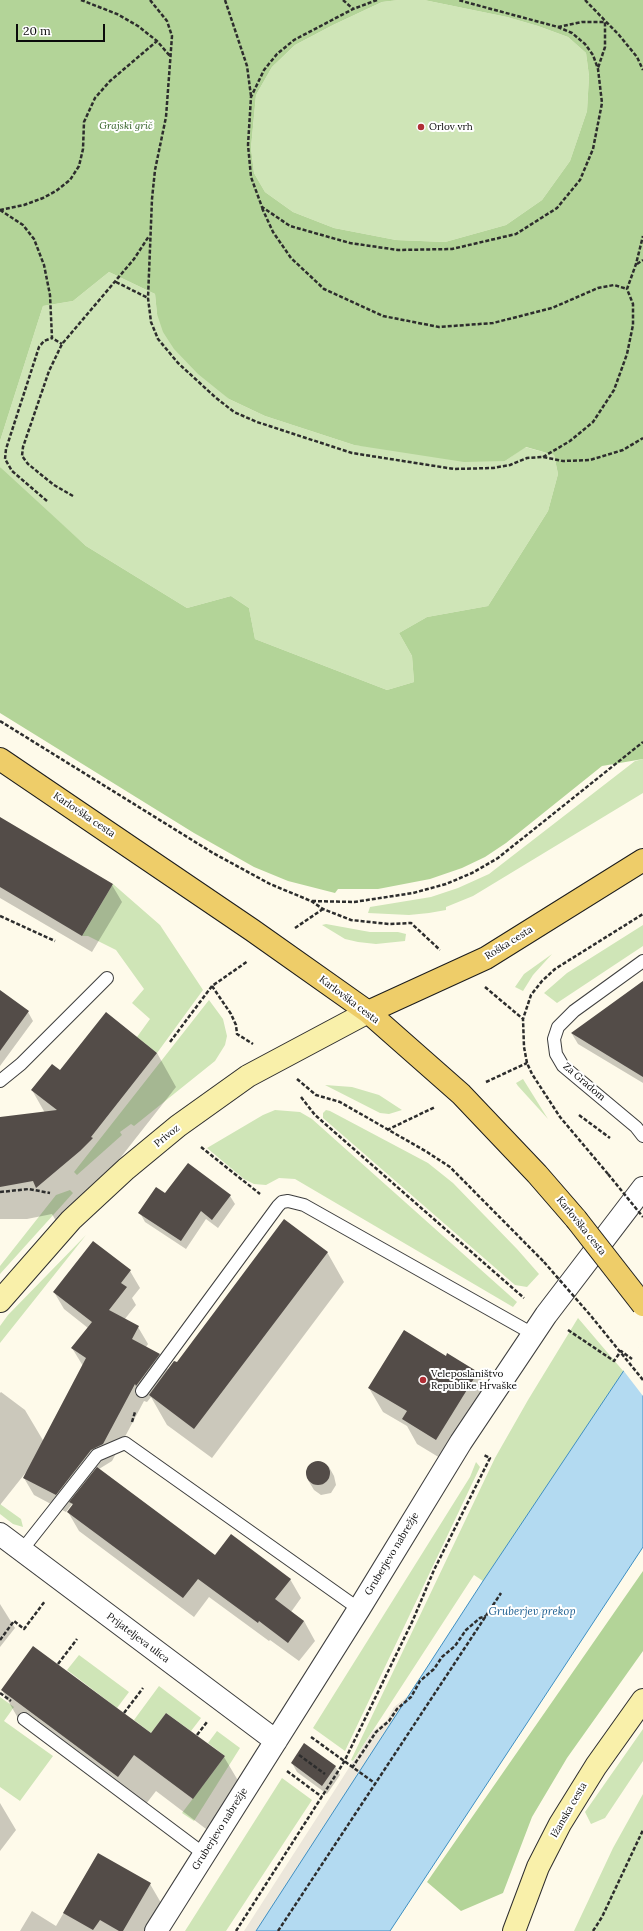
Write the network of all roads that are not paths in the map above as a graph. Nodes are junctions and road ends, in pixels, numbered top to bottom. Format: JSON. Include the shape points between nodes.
{"nodes":[{"id":1,"x":0,"y":759,"type":"edge"},
{"id":2,"x":643,"y":860,"type":"edge"},
{"id":3,"x":643,"y":962,"type":"edge"},
{"id":4,"x":107,"y":978,"type":"dead end"},
{"id":5,"x":368,"y":1012,"type":"junction"},
{"id":6,"x":0,"y":1081,"type":"edge"},
{"id":7,"x":643,"y":1136,"type":"edge"},
{"id":8,"x":643,"y":1188,"type":"edge"},
{"id":9,"x":0,"y":1302,"type":"edge"},
{"id":10,"x":643,"y":1305,"type":"edge"},
{"id":11,"x":533,"y":1334,"type":"junction"},
{"id":12,"x":142,"y":1390,"type":"road end"},
{"id":13,"x":0,"y":1534,"type":"edge"},
{"id":14,"x":22,"y":1550,"type":"junction"},
{"id":15,"x":359,"y":1609,"type":"junction"},
{"id":16,"x":643,"y":1700,"type":"edge"},
{"id":17,"x":24,"y":1719,"type":"dead end"},
{"id":18,"x":285,"y":1746,"type":"junction"},
{"id":19,"x":204,"y":1854,"type":"junction"},
{"id":20,"x":156,"y":1931,"type":"edge"},
{"id":21,"x":514,"y":1931,"type":"edge"}],
"edges":[{"from":1,"to":5,"type":"main road","name":"Karlovška cesta"},
{"from":2,"to":5,"type":"main road","name":"Roška cesta","via":[[486,958]]},
{"from":3,"to":7,"type":"lane","name":"Za Gradom","via":[[574,1011],[558,1027],[554,1039],[556,1054],[564,1066],[636,1127]]},
{"from":4,"to":6,"type":"lane"},
{"from":5,"to":9,"type":"street","name":"Privoz","via":[[248,1076],[178,1126],[126,1169],[71,1220]]},
{"from":5,"to":10,"type":"main road","name":"Karlovška cesta","bridge":true,"via":[[461,1094],[537,1174],[576,1219]]},
{"from":8,"to":11,"type":"street","name":"Gruberjevo nabrežje"},
{"from":11,"to":12,"type":"lane","via":[[304,1205],[288,1201],[278,1206]]},
{"from":11,"to":15,"type":"street","name":"Gruberjevo nabrežje","via":[[461,1442]]},
{"from":13,"to":14,"type":"street","name":"Prijateljeva ulica"},
{"from":14,"to":15,"type":"lane","via":[[97,1455],[125,1443]]},
{"from":14,"to":18,"type":"street","name":"Prijateljeva ulica"},
{"from":15,"to":18,"type":"street","name":"Gruberjevo nabrežje"},
{"from":16,"to":21,"type":"street","name":"Ižanska cesta","via":[[596,1766],[560,1824],[538,1868]]},
{"from":17,"to":19,"type":"lane"},
{"from":18,"to":19,"type":"street","name":"Gruberjevo nabrežje"},
{"from":19,"to":20,"type":"street","name":"Gruberjevo nabrežje"}]}
